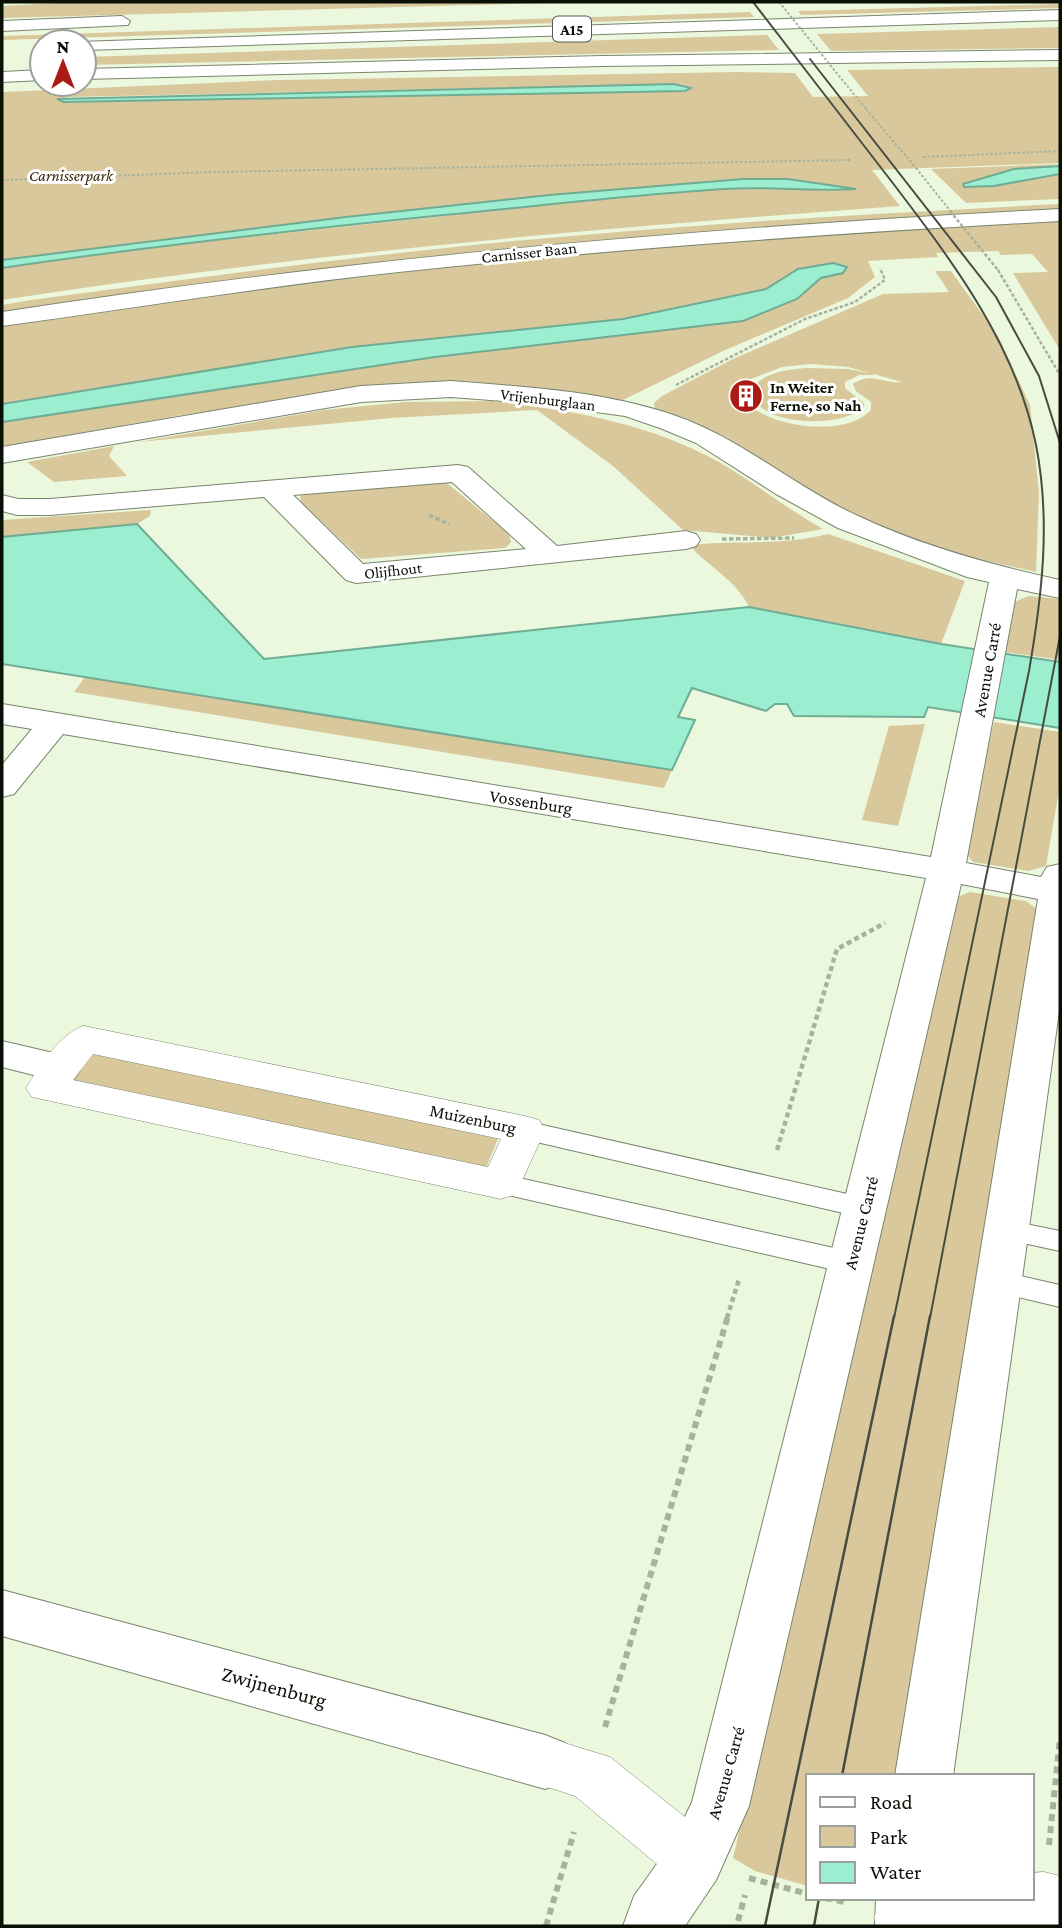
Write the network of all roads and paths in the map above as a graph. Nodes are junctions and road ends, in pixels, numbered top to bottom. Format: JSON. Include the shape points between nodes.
{"nodes":[{"id":1,"x":779,"y":2,"type":"edge"},
{"id":2,"x":1060,"y":15,"type":"edge"},
{"id":3,"x":137,"y":20,"type":"dead end"},
{"id":4,"x":2,"y":26,"type":"edge"},
{"id":5,"x":98,"y":45,"type":"edge"},
{"id":6,"x":1060,"y":55,"type":"edge"},
{"id":7,"x":98,"y":74,"type":"edge"},
{"id":8,"x":28,"y":75,"type":"edge"},
{"id":9,"x":2,"y":76,"type":"edge"},
{"id":10,"x":1060,"y":150,"type":"edge"},
{"id":11,"x":923,"y":157,"type":"dead end"},
{"id":12,"x":850,"y":160,"type":"dead end"},
{"id":13,"x":2,"y":180,"type":"edge"},
{"id":14,"x":1060,"y":201,"type":"edge"},
{"id":15,"x":1060,"y":215,"type":"edge"},
{"id":16,"x":880,"y":268,"type":"dead end"},
{"id":17,"x":2,"y":301,"type":"edge"},
{"id":18,"x":2,"y":319,"type":"edge"},
{"id":19,"x":1060,"y":376,"type":"edge"},
{"id":20,"x":629,"y":410,"type":"junction"},
{"id":21,"x":2,"y":455,"type":"edge"},
{"id":22,"x":372,"y":480,"type":"junction"},
{"id":23,"x":271,"y":489,"type":"junction"},
{"id":24,"x":2,"y":502,"type":"edge"},
{"id":25,"x":848,"y":522,"type":"junction"},
{"id":26,"x":686,"y":540,"type":"joint"},
{"id":27,"x":550,"y":555,"type":"junction"},
{"id":28,"x":485,"y":561,"type":"junction"},
{"id":29,"x":1004,"y":579,"type":"junction"},
{"id":30,"x":1060,"y":589,"type":"edge"},
{"id":31,"x":2,"y":715,"type":"edge"},
{"id":32,"x":54,"y":724,"type":"junction"},
{"id":33,"x":2,"y":786,"type":"edge"},
{"id":34,"x":929,"y":868,"type":"junction"},
{"id":35,"x":1059,"y":886,"type":"edge"},
{"id":36,"x":2,"y":1054,"type":"edge"},
{"id":37,"x":61,"y":1068,"type":"junction"},
{"id":38,"x":525,"y":1130,"type":"junction"},
{"id":39,"x":501,"y":1184,"type":"junction"},
{"id":40,"x":766,"y":1185,"type":"junction"},
{"id":41,"x":865,"y":1208,"type":"junction"},
{"id":42,"x":1006,"y":1230,"type":"junction"},
{"id":43,"x":751,"y":1240,"type":"junction"},
{"id":44,"x":1060,"y":1241,"type":"edge"},
{"id":45,"x":852,"y":1263,"type":"junction"},
{"id":46,"x":999,"y":1282,"type":"junction"},
{"id":47,"x":1060,"y":1297,"type":"edge"},
{"id":48,"x":2,"y":1613,"type":"edge"},
{"id":49,"x":1060,"y":1738,"type":"edge"},
{"id":50,"x":568,"y":1768,"type":"junction"},
{"id":51,"x":924,"y":1774,"type":"edge"},
{"id":52,"x":695,"y":1860,"type":"junction"},
{"id":53,"x":749,"y":1878,"type":"dead end"},
{"id":54,"x":1052,"y":1902,"type":"edge"},
{"id":55,"x":905,"y":1914,"type":"edge"},
{"id":56,"x":738,"y":1921,"type":"dead end"},
{"id":57,"x":546,"y":1926,"type":"edge"},
{"id":58,"x":653,"y":1926,"type":"edge"}],
"edges":[{"from":1,"to":19,"type":"path","bridge":true,"via":[[998,270]]},
{"from":2,"to":5,"type":"main road","number":"A15"},
{"from":3,"to":4,"type":"main road"},
{"from":6,"to":7,"type":"main road","number":"A15"},
{"from":8,"to":9,"type":"main road"},
{"from":10,"to":11,"type":"path"},
{"from":12,"to":13,"type":"path","via":[[201,171]]},
{"from":14,"to":17,"type":"main road","name":"Carnisser Baan","via":[[754,217],[536,235],[310,258]]},
{"from":15,"to":18,"type":"main road","name":"Carnisser Baan","via":[[775,230],[548,250],[321,274]]},
{"from":16,"to":20,"type":"path","via":[[884,280],[855,302],[805,319]]},
{"from":20,"to":21,"type":"main road","name":"Vrijenburglaan","via":[[451,389],[361,394]]},
{"from":20,"to":25,"type":"main road","name":"Vrijenburglaan","via":[[705,437]]},
{"from":22,"to":23,"type":"main road"},
{"from":22,"to":27,"type":"main road","via":[[458,472]]},
{"from":22,"to":28,"type":"path","via":[[389,496],[461,529]]},
{"from":23,"to":24,"type":"main road","via":[[50,507]]},
{"from":23,"to":28,"type":"main road","name":"Olijfhout","via":[[355,574]]},
{"from":25,"to":26,"type":"path","via":[[800,538]]},
{"from":25,"to":29,"type":"main road","name":"Vrijenburglaan"},
{"from":26,"to":27,"type":"main road","name":"Olijfhout"},
{"from":27,"to":28,"type":"main road","name":"Olijfhout"},
{"from":29,"to":30,"type":"main road","name":"Vrijenburglaan"},
{"from":29,"to":34,"type":"main road","name":"Avenue Carré","via":[[977,725]]},
{"from":31,"to":32,"type":"main road","name":"Vossenburg"},
{"from":32,"to":33,"type":"main road"},
{"from":32,"to":34,"type":"main road","name":"Vossenburg"},
{"from":34,"to":35,"type":"main road","name":"Vossenburg"},
{"from":34,"to":40,"type":"path","via":[[904,913],[837,949]]},
{"from":34,"to":41,"type":"main road","name":"Avenue Carré"},
{"from":35,"to":42,"type":"main road"},
{"from":36,"to":37,"type":"main road"},
{"from":37,"to":38,"type":"street","name":"Muizenburg","via":[[84,1039]]},
{"from":37,"to":39,"type":"street","name":"Muizenburg","via":[[46,1088]]},
{"from":38,"to":39,"type":"street","name":"Muizenburg"},
{"from":38,"to":40,"type":"lane"},
{"from":39,"to":43,"type":"lane"},
{"from":40,"to":41,"type":"lane"},
{"from":41,"to":45,"type":"main road","name":"Avenue Carré"},
{"from":42,"to":44,"type":"lane"},
{"from":42,"to":46,"type":"main road"},
{"from":43,"to":45,"type":"lane"},
{"from":43,"to":50,"type":"path"},
{"from":45,"to":52,"type":"main road","name":"Avenue Carré","via":[[720,1806]]},
{"from":46,"to":47,"type":"lane"},
{"from":46,"to":51,"type":"main road"},
{"from":48,"to":50,"type":"main road","name":"Zwijnenburg"},
{"from":49,"to":54,"type":"path"},
{"from":50,"to":52,"type":"street"},
{"from":50,"to":57,"type":"path"},
{"from":52,"to":58,"type":"main road","name":"Avenue Carré"},
{"from":53,"to":56,"type":"path"},
{"from":54,"to":55,"type":"street"}]}
